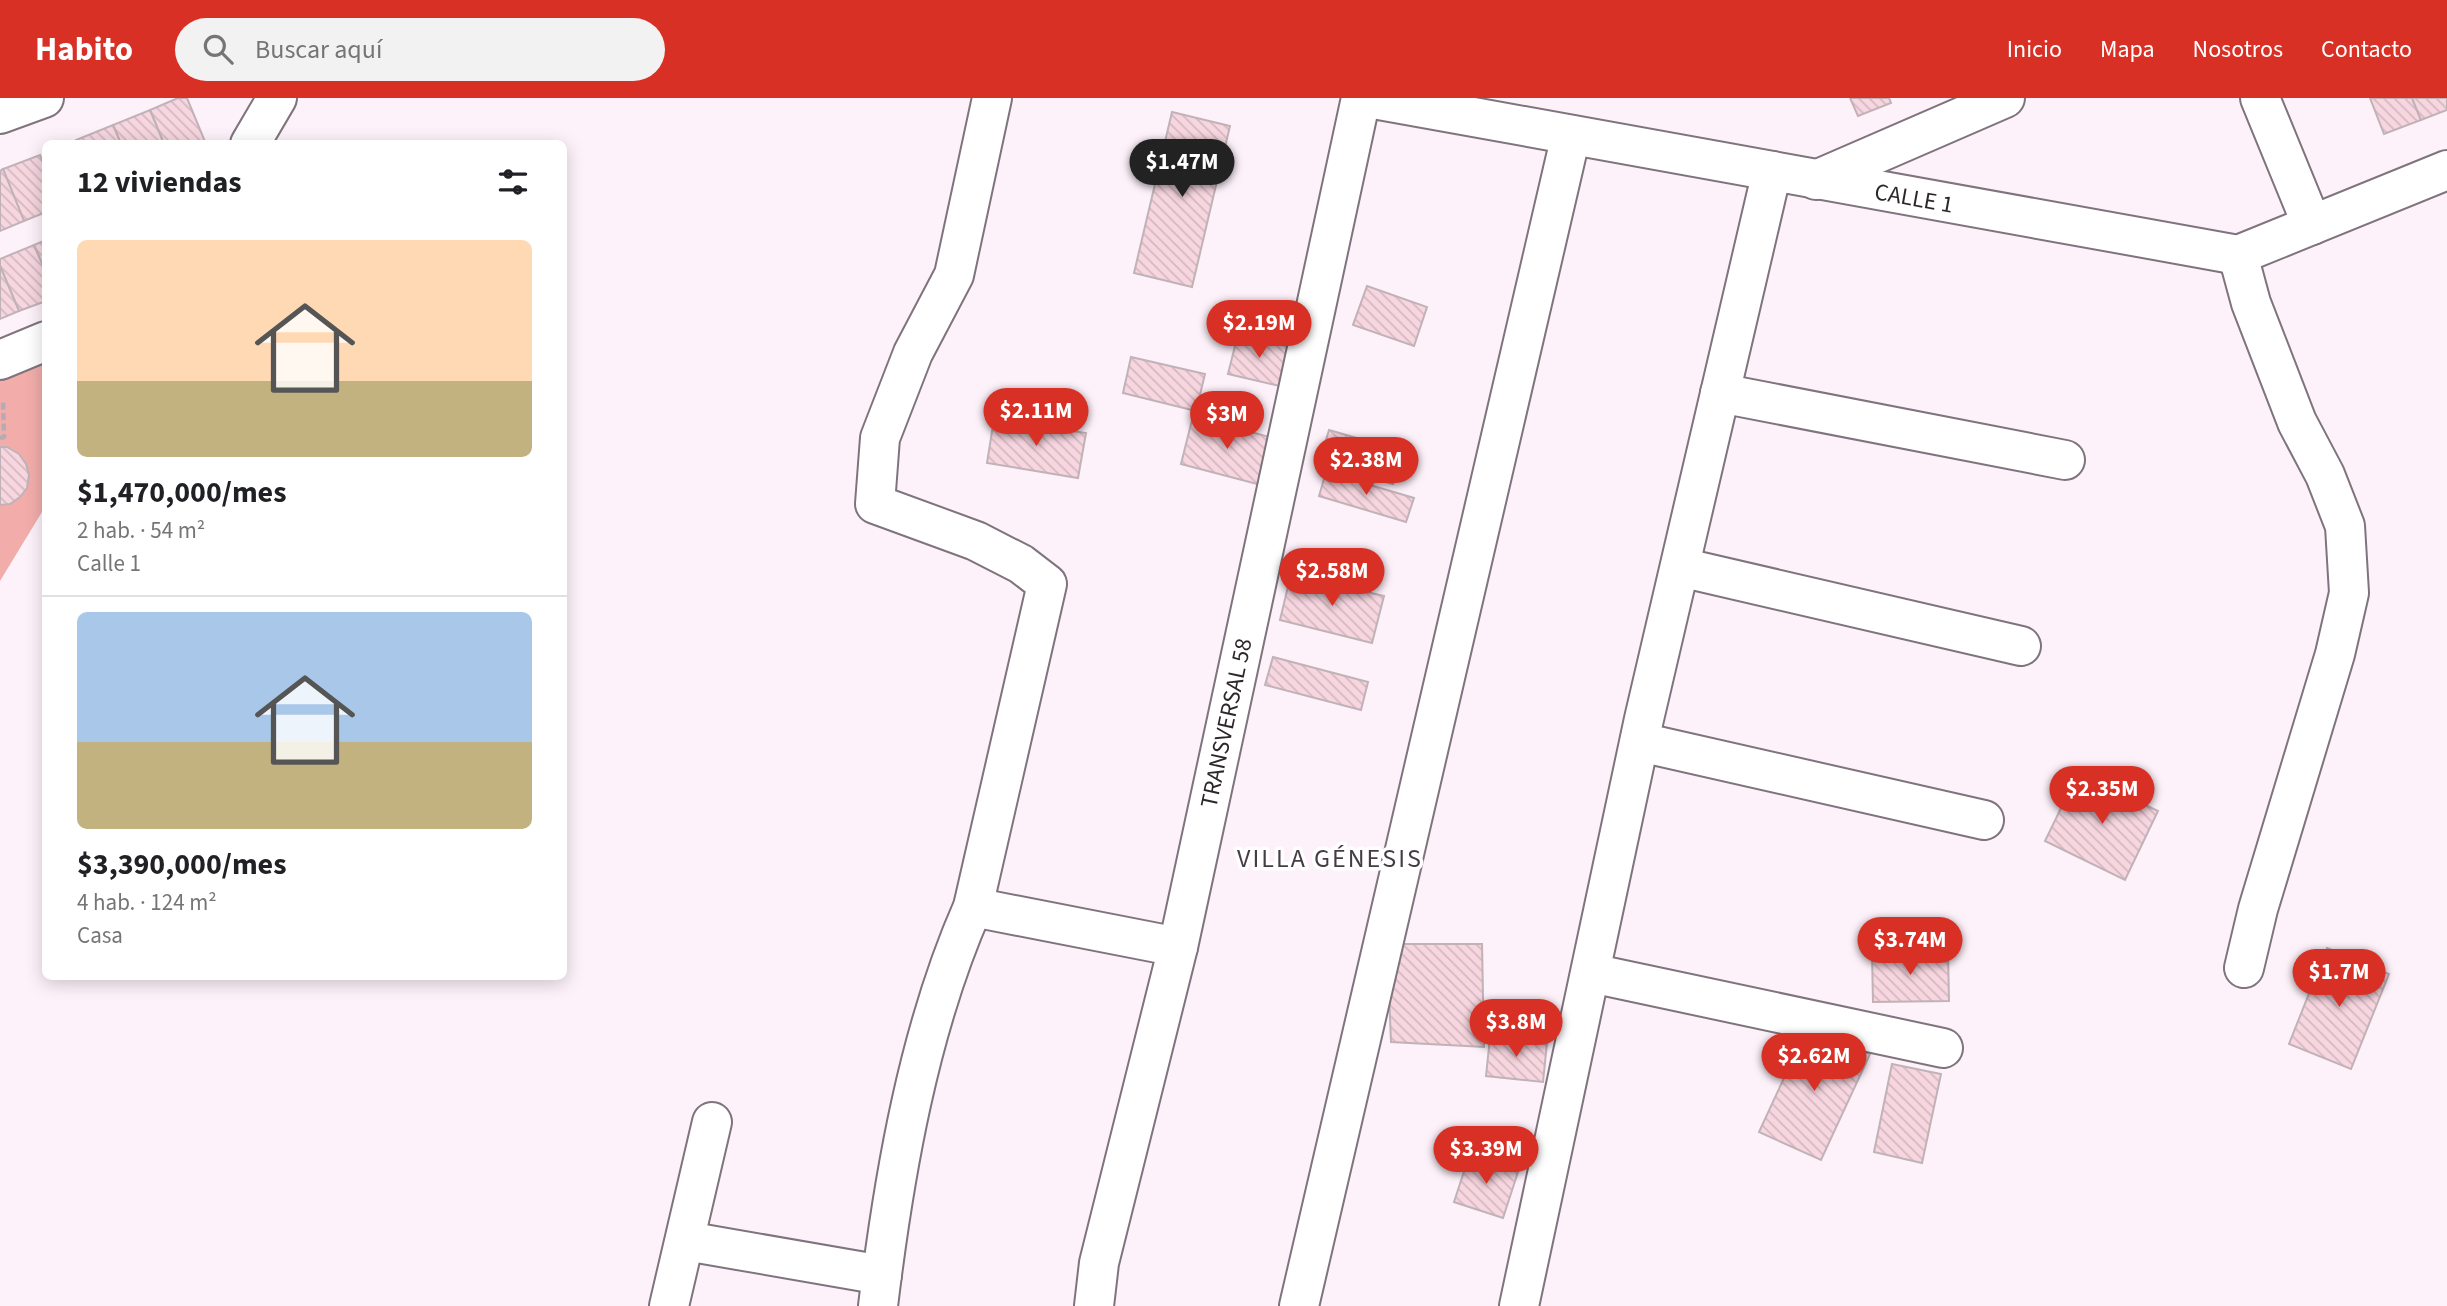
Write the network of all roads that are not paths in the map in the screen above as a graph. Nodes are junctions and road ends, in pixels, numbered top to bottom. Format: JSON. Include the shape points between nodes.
{"nodes":[{"id":1,"x":44,"y":98,"type":"edge"},
{"id":2,"x":277,"y":98,"type":"edge"},
{"id":3,"x":992,"y":98,"type":"edge"},
{"id":4,"x":1362,"y":98,"type":"edge"},
{"id":5,"x":2005,"y":98,"type":"edge"},
{"id":6,"x":2260,"y":98,"type":"edge"},
{"id":7,"x":1397,"y":100,"type":"edge"},
{"id":8,"x":0,"y":114,"type":"edge"},
{"id":9,"x":1571,"y":135,"type":"junction"},
{"id":10,"x":252,"y":140,"type":"edge"},
{"id":11,"x":2447,"y":170,"type":"edge"},
{"id":12,"x":1772,"y":171,"type":"junction"},
{"id":13,"x":1816,"y":180,"type":"junction"},
{"id":14,"x":2312,"y":225,"type":"junction"},
{"id":15,"x":2238,"y":256,"type":"junction"},
{"id":16,"x":42,"y":343,"type":"edge"},
{"id":17,"x":0,"y":360,"type":"edge"},
{"id":18,"x":1720,"y":393,"type":"junction"},
{"id":19,"x":2065,"y":460,"type":"dead end"},
{"id":20,"x":1680,"y":567,"type":"junction"},
{"id":21,"x":2021,"y":646,"type":"dead end"},
{"id":22,"x":1640,"y":742,"type":"junction"},
{"id":23,"x":1984,"y":820,"type":"dead end"},
{"id":24,"x":973,"y":907,"type":"junction"},
{"id":25,"x":1178,"y":947,"type":"junction"},
{"id":26,"x":2244,"y":968,"type":"dead end"},
{"id":27,"x":1591,"y":973,"type":"junction"},
{"id":28,"x":1943,"y":1048,"type":"dead end"},
{"id":29,"x":712,"y":1122,"type":"dead end"},
{"id":30,"x":686,"y":1241,"type":"junction"},
{"id":31,"x":880,"y":1291,"type":"edge"},
{"id":32,"x":669,"y":1306,"type":"edge"},
{"id":33,"x":1094,"y":1306,"type":"edge"},
{"id":34,"x":1298,"y":1306,"type":"edge"},
{"id":35,"x":1519,"y":1306,"type":"edge"}],
"edges":[{"from":1,"to":8,"type":"street"},
{"from":2,"to":10,"type":"street"},
{"from":3,"to":24,"type":"street","via":[[954,275],[913,353],[880,438],[876,504],[976,541],[1021,564],[1047,584]]},
{"from":4,"to":25,"type":"street","name":"TRANSVERSAL 58"},
{"from":5,"to":13,"type":"street"},
{"from":6,"to":14,"type":"street"},
{"from":7,"to":9,"type":"street","name":"CALLE 1"},
{"from":9,"to":12,"type":"street","name":"CALLE 1"},
{"from":9,"to":34,"type":"street"},
{"from":11,"to":14,"type":"street"},
{"from":12,"to":13,"type":"street","name":"CALLE 1"},
{"from":12,"to":18,"type":"street"},
{"from":13,"to":15,"type":"street","name":"CALLE 1"},
{"from":14,"to":15,"type":"street"},
{"from":15,"to":26,"type":"street","via":[[2297,422],[2345,526],[2349,593]]},
{"from":16,"to":17,"type":"street"},
{"from":18,"to":19,"type":"street"},
{"from":18,"to":20,"type":"street"},
{"from":20,"to":21,"type":"street"},
{"from":20,"to":22,"type":"street"},
{"from":22,"to":23,"type":"street"},
{"from":22,"to":27,"type":"street"},
{"from":24,"to":25,"type":"street"},
{"from":24,"to":31,"type":"street","via":[[930,1027],[892,1194]]},
{"from":25,"to":33,"type":"street","name":"TRANSVERSAL 58","via":[[1099,1263]]},
{"from":27,"to":28,"type":"street"},
{"from":27,"to":35,"type":"street"},
{"from":29,"to":30,"type":"street"},
{"from":30,"to":31,"type":"street"},
{"from":30,"to":32,"type":"street"}]}
